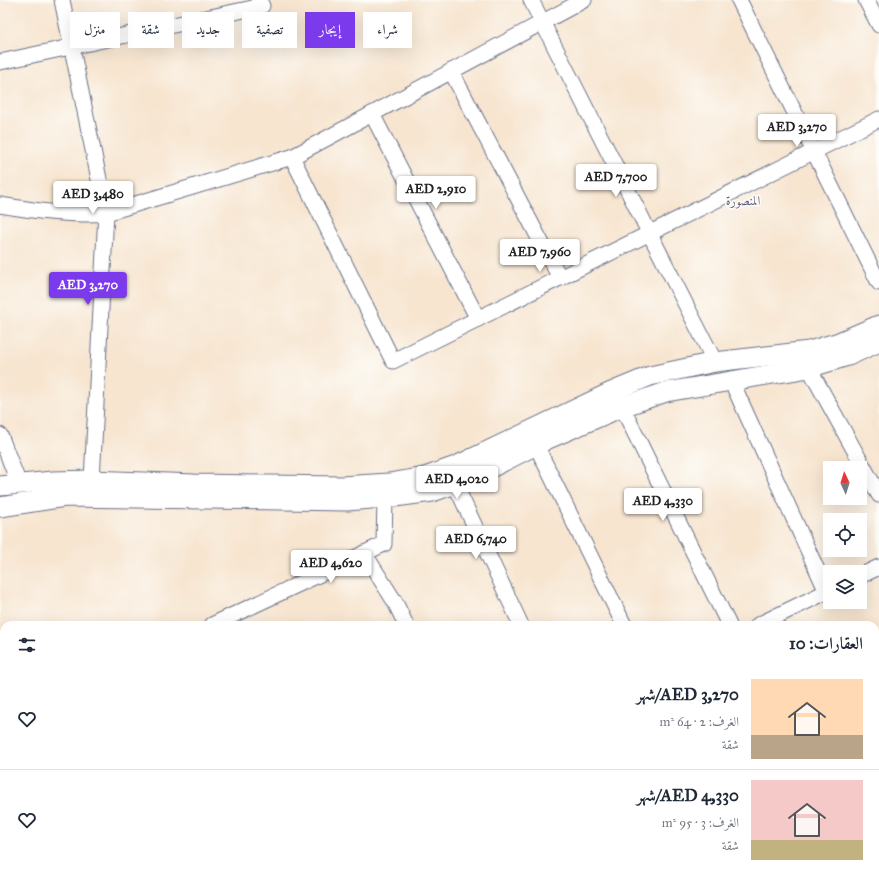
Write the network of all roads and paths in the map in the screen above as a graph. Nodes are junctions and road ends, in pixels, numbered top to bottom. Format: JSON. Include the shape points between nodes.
{"nodes":[{"id":1,"x":62,"y":0,"type":"edge"},
{"id":2,"x":259,"y":0,"type":"edge"},
{"id":3,"x":531,"y":0,"type":"edge"},
{"id":4,"x":584,"y":0,"type":"edge"},
{"id":5,"x":739,"y":0,"type":"edge"},
{"id":6,"x":866,"y":0,"type":"edge"},
{"id":7,"x":541,"y":22,"type":"junction"},
{"id":8,"x":879,"y":25,"type":"edge"},
{"id":9,"x":120,"y":36,"type":"edge"},
{"id":10,"x":70,"y":37,"type":"edge"},
{"id":11,"x":70,"y":46,"type":"edge"},
{"id":12,"x":72,"y":48,"type":"edge"},
{"id":13,"x":0,"y":62,"type":"edge"},
{"id":14,"x":451,"y":71,"type":"junction"},
{"id":15,"x":372,"y":114,"type":"junction"},
{"id":16,"x":879,"y":119,"type":"edge"},
{"id":17,"x":814,"y":152,"type":"junction"},
{"id":18,"x":292,"y":157,"type":"junction"},
{"id":19,"x":0,"y":205,"type":"edge"},
{"id":20,"x":106,"y":212,"type":"junction"},
{"id":21,"x":650,"y":233,"type":"junction"},
{"id":22,"x":560,"y":278,"type":"junction"},
{"id":23,"x":879,"y":283,"type":"edge"},
{"id":24,"x":478,"y":319,"type":"junction"},
{"id":25,"x":879,"y":324,"type":"edge"},
{"id":26,"x":879,"y":342,"type":"edge"},
{"id":27,"x":715,"y":362,"type":"junction"},
{"id":28,"x":809,"y":368,"type":"junction"},
{"id":29,"x":731,"y":380,"type":"junction"},
{"id":30,"x":622,"y":407,"type":"junction"},
{"id":31,"x":0,"y":435,"type":"edge"},
{"id":32,"x":536,"y":445,"type":"junction"},
{"id":33,"x":92,"y":480,"type":"junction"},
{"id":34,"x":19,"y":484,"type":"junction"},
{"id":35,"x":455,"y":484,"type":"junction"},
{"id":36,"x":0,"y":486,"type":"edge"},
{"id":37,"x":879,"y":495,"type":"edge"},
{"id":38,"x":385,"y":498,"type":"junction"},
{"id":39,"x":0,"y":507,"type":"edge"},
{"id":40,"x":364,"y":553,"type":"junction"},
{"id":41,"x":879,"y":567,"type":"edge"},
{"id":42,"x":867,"y":573,"type":"edge"},
{"id":43,"x":823,"y":580,"type":"edge"},
{"id":44,"x":823,"y":593,"type":"edge"},
{"id":45,"x":220,"y":621,"type":"edge"},
{"id":46,"x":404,"y":621,"type":"edge"},
{"id":47,"x":519,"y":621,"type":"edge"},
{"id":48,"x":622,"y":621,"type":"edge"},
{"id":49,"x":727,"y":621,"type":"edge"},
{"id":50,"x":766,"y":621,"type":"edge"}],
"edges":[{"from":1,"to":10,"type":"street"},
{"from":2,"to":9,"type":"street","via":[[262,6]]},
{"from":3,"to":7,"type":"street"},
{"from":4,"to":7,"type":"street"},
{"from":5,"to":17,"type":"street"},
{"from":6,"to":8,"type":"street"},
{"from":7,"to":14,"type":"street"},
{"from":7,"to":21,"type":"street"},
{"from":11,"to":13,"type":"street"},
{"from":12,"to":20,"type":"street"},
{"from":14,"to":15,"type":"street"},
{"from":14,"to":22,"type":"street"},
{"from":15,"to":18,"type":"street"},
{"from":15,"to":24,"type":"street"},
{"from":16,"to":17,"type":"street"},
{"from":17,"to":21,"type":"street"},
{"from":17,"to":23,"type":"street"},
{"from":18,"to":20,"type":"street"},
{"from":18,"to":24,"type":"street","via":[[393,361]]},
{"from":19,"to":20,"type":"street","via":[[52,213]]},
{"from":20,"to":33,"type":"street"},
{"from":21,"to":22,"type":"street"},
{"from":21,"to":27,"type":"street"},
{"from":22,"to":24,"type":"street"},
{"from":25,"to":27,"type":"street","via":[[839,342],[809,351]]},
{"from":26,"to":28,"type":"street","via":[[848,356]]},
{"from":27,"to":33,"type":"street","via":[[650,376],[456,466],[425,477],[389,483],[342,486]]},
{"from":28,"to":29,"type":"street"},
{"from":28,"to":37,"type":"street"},
{"from":29,"to":30,"type":"street","via":[[666,392]]},
{"from":29,"to":43,"type":"street"},
{"from":30,"to":32,"type":"street"},
{"from":30,"to":49,"type":"street"},
{"from":31,"to":34,"type":"street"},
{"from":32,"to":35,"type":"street"},
{"from":32,"to":48,"type":"street"},
{"from":33,"to":34,"type":"street"},
{"from":34,"to":36,"type":"street"},
{"from":35,"to":38,"type":"street","via":[[432,492]]},
{"from":35,"to":47,"type":"street"},
{"from":38,"to":39,"type":"street","via":[[339,501],[65,497]]},
{"from":38,"to":40,"type":"street","via":[[384,544]]},
{"from":40,"to":45,"type":"street"},
{"from":40,"to":46,"type":"street"},
{"from":41,"to":42,"type":"street"},
{"from":44,"to":50,"type":"street"}]}
